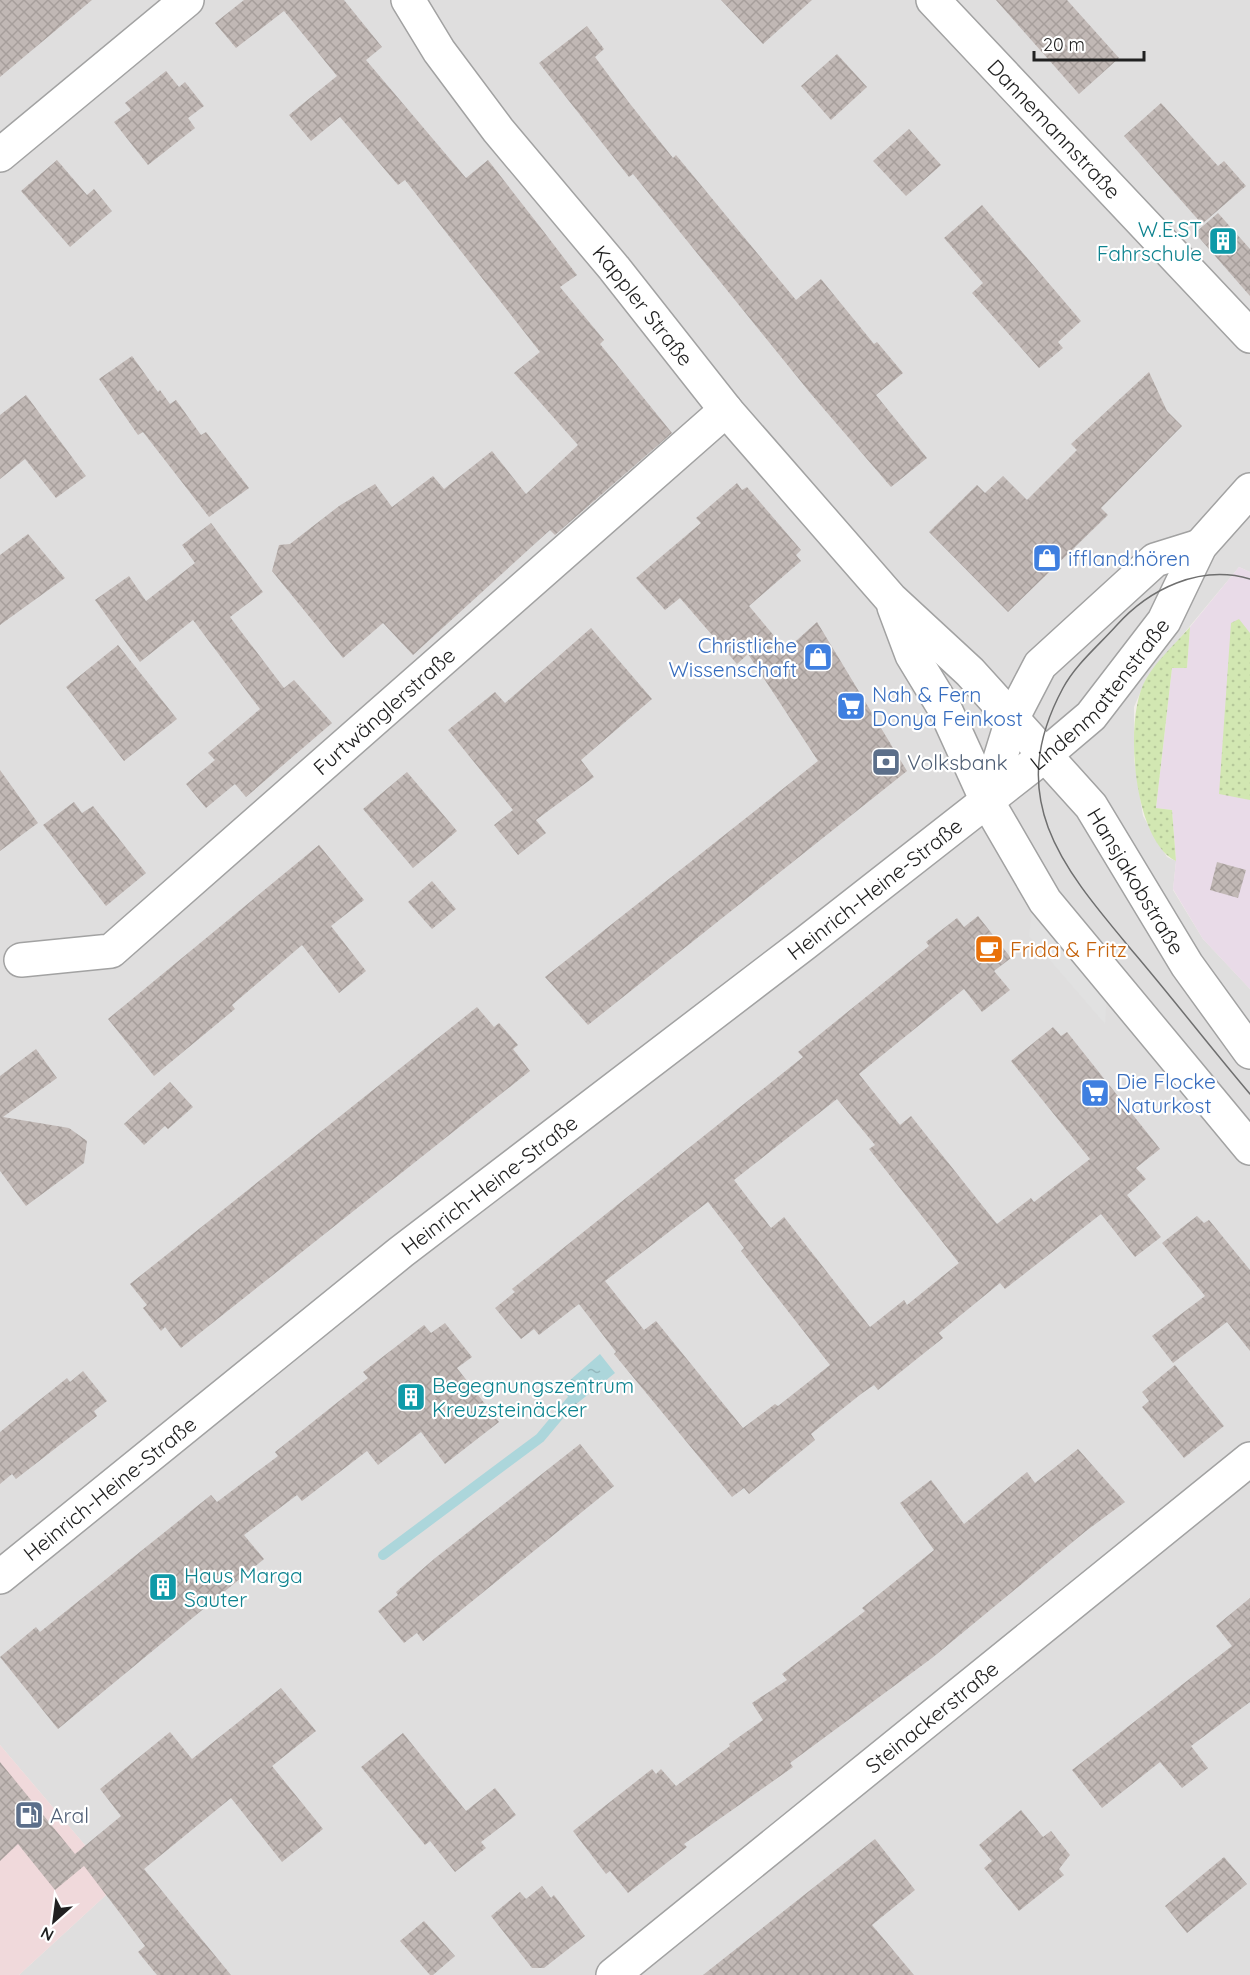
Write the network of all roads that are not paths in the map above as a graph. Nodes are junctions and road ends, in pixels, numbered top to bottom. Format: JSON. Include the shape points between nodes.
{"nodes":[{"id":1,"x":187,"y":0,"type":"edge"},
{"id":2,"x":408,"y":0,"type":"edge"},
{"id":3,"x":933,"y":0,"type":"edge"},
{"id":4,"x":0,"y":155,"type":"edge"},
{"id":5,"x":1250,"y":336,"type":"edge"},
{"id":6,"x":726,"y":410,"type":"junction"},
{"id":7,"x":1250,"y":491,"type":"edge"},
{"id":8,"x":1200,"y":546,"type":"junction"},
{"id":9,"x":891,"y":599,"type":"junction"},
{"id":10,"x":1013,"y":717,"type":"junction"},
{"id":11,"x":1046,"y":754,"type":"junction"},
{"id":12,"x":987,"y":801,"type":"junction"},
{"id":13,"x":21,"y":960,"type":"dead end"},
{"id":14,"x":1250,"y":1052,"type":"edge"},
{"id":15,"x":1244,"y":1130,"type":"edge"},
{"id":16,"x":1250,"y":1459,"type":"edge"},
{"id":17,"x":0,"y":1577,"type":"edge"},
{"id":18,"x":613,"y":1975,"type":"edge"}],
"edges":[{"from":1,"to":4,"type":"street"},
{"from":2,"to":6,"type":"street","name":"Kappler Straße","via":[[439,51],[498,130],[615,268]]},
{"from":3,"to":5,"type":"street","name":"Dannemannstraße"},
{"from":6,"to":9,"type":"street","name":"Kappler Straße"},
{"from":6,"to":13,"type":"street","name":"Furtwänglerstraße","via":[[111,951]]},
{"from":7,"to":8,"type":"street","name":"Lindenmattenstraße"},
{"from":8,"to":10,"type":"street","name":"Lindenmattenstraße","via":[[1155,560],[1040,665]]},
{"from":8,"to":11,"type":"street","name":"Lindenmattenstraße","via":[[1164,621],[1091,716]]},
{"from":9,"to":10,"type":"street","name":"Kappler Straße"},
{"from":9,"to":12,"type":"street","name":"Kappler Straße","via":[[912,655],[946,711]]},
{"from":10,"to":11,"type":"street","name":"Hansjakobstraße"},
{"from":10,"to":12,"type":"street","name":"Lindenmattenstraße"},
{"from":11,"to":12,"type":"street","name":"Lindenmattenstraße"},
{"from":11,"to":14,"type":"street","name":"Hansjakobstraße","via":[[1091,806],[1187,965]]},
{"from":12,"to":15,"type":"street","via":[[1045,901]]},
{"from":12,"to":17,"type":"street","name":"Heinrich-Heine-Straße","via":[[402,1252]]},
{"from":16,"to":18,"type":"street","name":"Steinackerstraße"}]}
